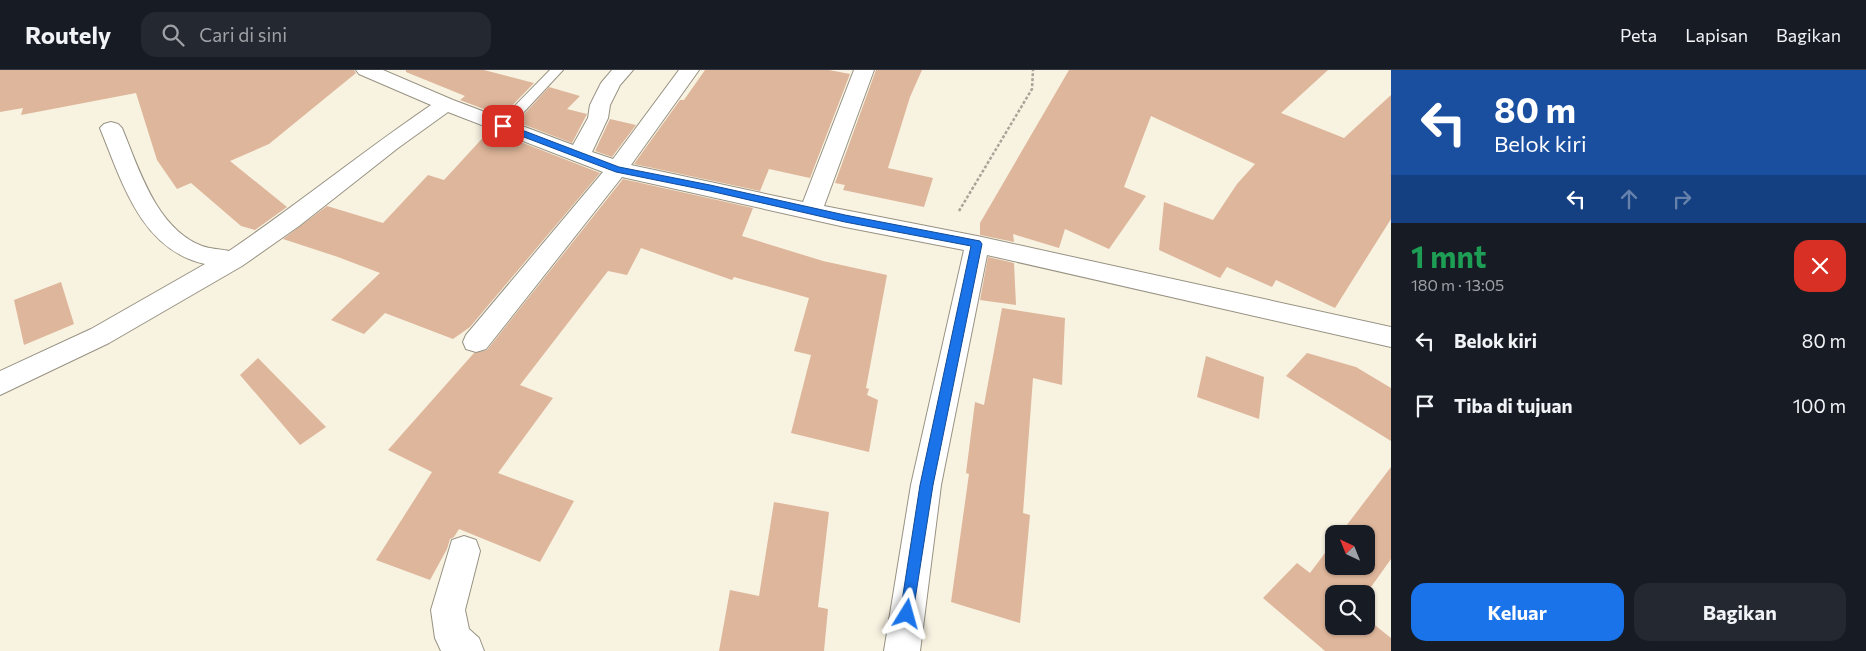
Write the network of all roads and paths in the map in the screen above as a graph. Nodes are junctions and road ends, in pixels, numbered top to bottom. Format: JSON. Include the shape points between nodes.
{"nodes":[{"id":1,"x":366,"y":70,"type":"edge"},
{"id":2,"x":557,"y":70,"type":"edge"},
{"id":3,"x":623,"y":70,"type":"edge"},
{"id":4,"x":689,"y":70,"type":"edge"},
{"id":5,"x":864,"y":70,"type":"edge"},
{"id":6,"x":1033,"y":70,"type":"edge"},
{"id":7,"x":446,"y":104,"type":"junction"},
{"id":8,"x":503,"y":126,"type":"junction"},
{"id":9,"x":111,"y":128,"type":"dead end"},
{"id":10,"x":579,"y":155,"type":"junction"},
{"id":11,"x":616,"y":169,"type":"junction"},
{"id":12,"x":811,"y":210,"type":"junction"},
{"id":13,"x":943,"y":237,"type":"junction"},
{"id":14,"x":977,"y":244,"type":"junction"},
{"id":15,"x":233,"y":260,"type":"junction"},
{"id":16,"x":1391,"y":337,"type":"edge"},
{"id":17,"x":476,"y":342,"type":"dead end"},
{"id":18,"x":0,"y":384,"type":"edge"},
{"id":19,"x":464,"y":551,"type":"dead end"},
{"id":20,"x":466,"y":651,"type":"edge"},
{"id":21,"x":902,"y":651,"type":"edge"}],
"edges":[{"from":1,"to":7,"type":"street"},
{"from":2,"to":8,"type":"lane"},
{"from":3,"to":10,"type":"street","via":[[611,83]]},
{"from":4,"to":11,"type":"street"},
{"from":5,"to":12,"type":"street"},
{"from":6,"to":13,"type":"path","via":[[1032,89]]},
{"from":7,"to":8,"type":"street"},
{"from":7,"to":15,"type":"street"},
{"from":8,"to":10,"type":"street"},
{"from":9,"to":15,"type":"street","via":[[145,206],[171,239],[194,252]]},
{"from":10,"to":11,"type":"street"},
{"from":11,"to":12,"type":"street"},
{"from":11,"to":17,"type":"street"},
{"from":12,"to":13,"type":"street"},
{"from":13,"to":14,"type":"street"},
{"from":14,"to":16,"type":"street"},
{"from":14,"to":21,"type":"street","via":[[926,485]]},
{"from":15,"to":18,"type":"street","via":[[100,336]]},
{"from":19,"to":20,"type":"street","via":[[448,610],[453,638]]}]}
